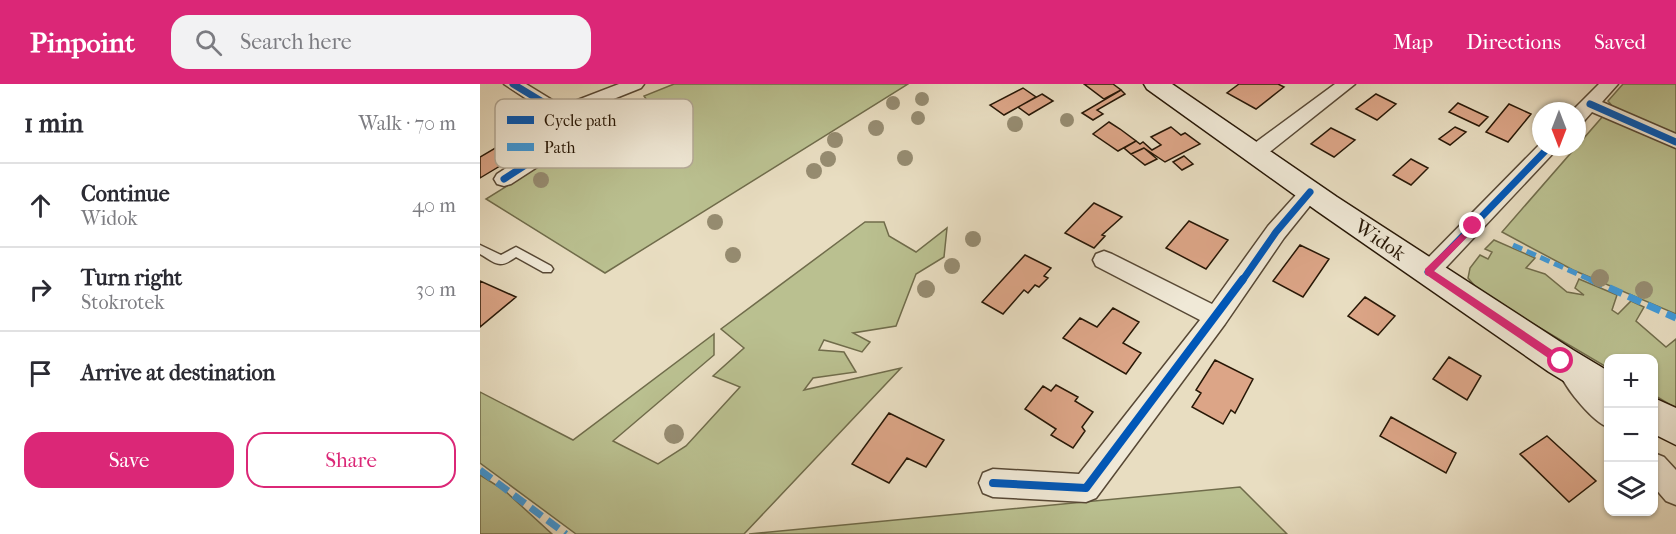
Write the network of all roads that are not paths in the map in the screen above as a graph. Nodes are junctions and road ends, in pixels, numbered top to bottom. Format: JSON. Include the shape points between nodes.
{"nodes":[{"id":1,"x":513,"y":84,"type":"edge"},
{"id":2,"x":635,"y":84,"type":"edge"},
{"id":3,"x":1156,"y":84,"type":"edge"},
{"id":4,"x":1346,"y":84,"type":"edge"},
{"id":5,"x":1609,"y":84,"type":"edge"},
{"id":6,"x":538,"y":99,"type":"edge"},
{"id":7,"x":597,"y":99,"type":"edge"},
{"id":8,"x":1586,"y":108,"type":"edge"},
{"id":9,"x":1586,"y":111,"type":"edge"},
{"id":10,"x":1676,"y":142,"type":"edge"},
{"id":11,"x":1255,"y":153,"type":"junction"},
{"id":12,"x":1539,"y":156,"type":"edge"},
{"id":13,"x":521,"y":168,"type":"edge"},
{"id":14,"x":504,"y":179,"type":"dead end"},
{"id":15,"x":1310,"y":192,"type":"junction"},
{"id":16,"x":480,"y":249,"type":"edge"},
{"id":17,"x":1104,"y":260,"type":"dead end"},
{"id":18,"x":547,"y":269,"type":"dead end"},
{"id":19,"x":1428,"y":272,"type":"junction"},
{"id":20,"x":1216,"y":317,"type":"junction"},
{"id":21,"x":1561,"y":361,"type":"junction"},
{"id":22,"x":1604,"y":387,"type":"edge"},
{"id":23,"x":1604,"y":410,"type":"edge"},
{"id":24,"x":1658,"y":418,"type":"edge"},
{"id":25,"x":1676,"y":429,"type":"edge"},
{"id":26,"x":1658,"y":471,"type":"edge"},
{"id":27,"x":993,"y":483,"type":"dead end"},
{"id":28,"x":1676,"y":491,"type":"edge"}],
"edges":[{"from":1,"to":6,"type":"street"},
{"from":2,"to":7,"type":"street"},
{"from":3,"to":11,"type":"main road","name":"Widok"},
{"from":4,"to":11,"type":"street"},
{"from":5,"to":8,"type":"street"},
{"from":9,"to":10,"type":"street"},
{"from":11,"to":15,"type":"main road","name":"Widok"},
{"from":12,"to":19,"type":"street"},
{"from":13,"to":14,"type":"street"},
{"from":15,"to":19,"type":"main road","name":"Widok"},
{"from":15,"to":20,"type":"street","via":[[1276,232]]},
{"from":16,"to":18,"type":"lane","via":[[502,261],[516,251]]},
{"from":17,"to":20,"type":"street"},
{"from":19,"to":21,"type":"main road","name":"Widok"},
{"from":20,"to":27,"type":"street","via":[[1086,488]]},
{"from":21,"to":22,"type":"main road","name":"Widok"},
{"from":21,"to":23,"type":"street"},
{"from":24,"to":25,"type":"main road"},
{"from":26,"to":28,"type":"street"}]}
